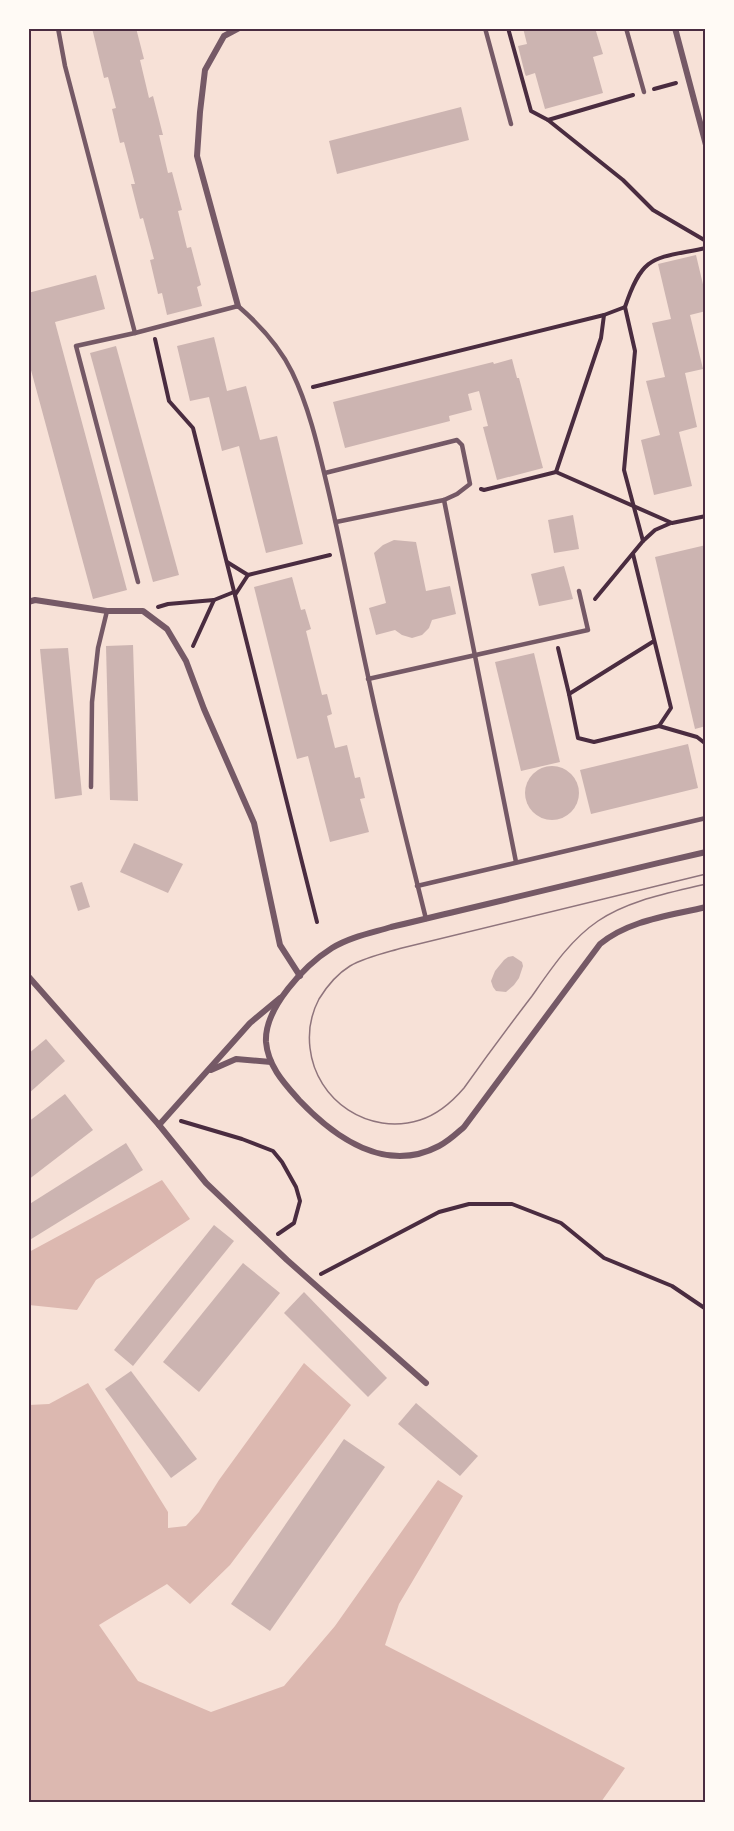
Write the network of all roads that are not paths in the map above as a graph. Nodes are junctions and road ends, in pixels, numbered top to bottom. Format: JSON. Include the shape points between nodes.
{"nodes":[{"id":1,"x":58,"y":28,"type":"edge"},
{"id":2,"x":239,"y":28,"type":"edge"},
{"id":3,"x":484,"y":28,"type":"edge"},
{"id":4,"x":626,"y":28,"type":"edge"},
{"id":5,"x":675,"y":28,"type":"edge"},
{"id":6,"x":644,"y":92,"type":"road end"},
{"id":7,"x":511,"y":124,"type":"dead end"},
{"id":8,"x":705,"y":145,"type":"edge"},
{"id":9,"x":238,"y":306,"type":"junction"},
{"id":10,"x":135,"y":333,"type":"junction"},
{"id":11,"x":325,"y":474,"type":"junction"},
{"id":12,"x":444,"y":500,"type":"junction"},
{"id":13,"x":336,"y":522,"type":"junction"},
{"id":14,"x":138,"y":582,"type":"dead end"},
{"id":15,"x":579,"y":591,"type":"dead end"},
{"id":16,"x":28,"y":602,"type":"edge"},
{"id":17,"x":107,"y":611,"type":"junction"},
{"id":18,"x":474,"y":655,"type":"junction"},
{"id":19,"x":368,"y":679,"type":"junction"},
{"id":20,"x":91,"y":787,"type":"dead end"},
{"id":21,"x":705,"y":818,"type":"edge"},
{"id":22,"x":705,"y":852,"type":"edge"},
{"id":23,"x":516,"y":862,"type":"junction"},
{"id":24,"x":417,"y":886,"type":"junction"},
{"id":25,"x":705,"y":908,"type":"edge"},
{"id":26,"x":426,"y":919,"type":"junction"},
{"id":27,"x":28,"y":976,"type":"edge"},
{"id":28,"x":300,"y":976,"type":"junction"},
{"id":29,"x":284,"y":994,"type":"junction"},
{"id":30,"x":271,"y":1062,"type":"junction"},
{"id":31,"x":208,"y":1071,"type":"junction"},
{"id":32,"x":159,"y":1125,"type":"junction"},
{"id":33,"x":426,"y":1383,"type":"dead end"}],
"edges":[{"from":1,"to":10,"type":"lane"},
{"from":2,"to":9,"type":"street","via":[[224,36],[205,70],[197,156]]},
{"from":3,"to":7,"type":"lane"},
{"from":4,"to":6,"type":"lane"},
{"from":5,"to":8,"type":"street"},
{"from":9,"to":10,"type":"lane"},
{"from":9,"to":11,"type":"lane","via":[[260,324],[292,371],[312,423]]},
{"from":10,"to":14,"type":"lane","via":[[76,346]]},
{"from":11,"to":12,"type":"lane","via":[[457,440],[462,445],[470,484]]},
{"from":11,"to":13,"type":"lane"},
{"from":12,"to":13,"type":"lane"},
{"from":12,"to":18,"type":"lane"},
{"from":13,"to":19,"type":"lane"},
{"from":15,"to":18,"type":"lane","via":[[588,630]]},
{"from":16,"to":17,"type":"street"},
{"from":17,"to":20,"type":"lane","via":[[92,702]]},
{"from":17,"to":28,"type":"street","via":[[143,611],[167,629],[186,661],[254,823],[280,945]]},
{"from":18,"to":19,"type":"lane"},
{"from":18,"to":23,"type":"lane"},
{"from":19,"to":24,"type":"lane"},
{"from":21,"to":23,"type":"lane"},
{"from":22,"to":26,"type":"street"},
{"from":23,"to":24,"type":"lane"},
{"from":24,"to":26,"type":"lane"},
{"from":25,"to":30,"type":"street","via":[[632,925],[600,944],[464,1127],[438,1147],[409,1155],[377,1154],[346,1140],[302,1103]]},
{"from":26,"to":28,"type":"street","via":[[346,940]]},
{"from":27,"to":32,"type":"street"},
{"from":28,"to":29,"type":"street"},
{"from":29,"to":30,"type":"street","via":[[269,1021],[266,1042]]},
{"from":29,"to":31,"type":"street","via":[[250,1023]]},
{"from":30,"to":31,"type":"street","via":[[236,1059]]},
{"from":31,"to":32,"type":"street"},
{"from":32,"to":33,"type":"street","via":[[206,1183]]}]}
